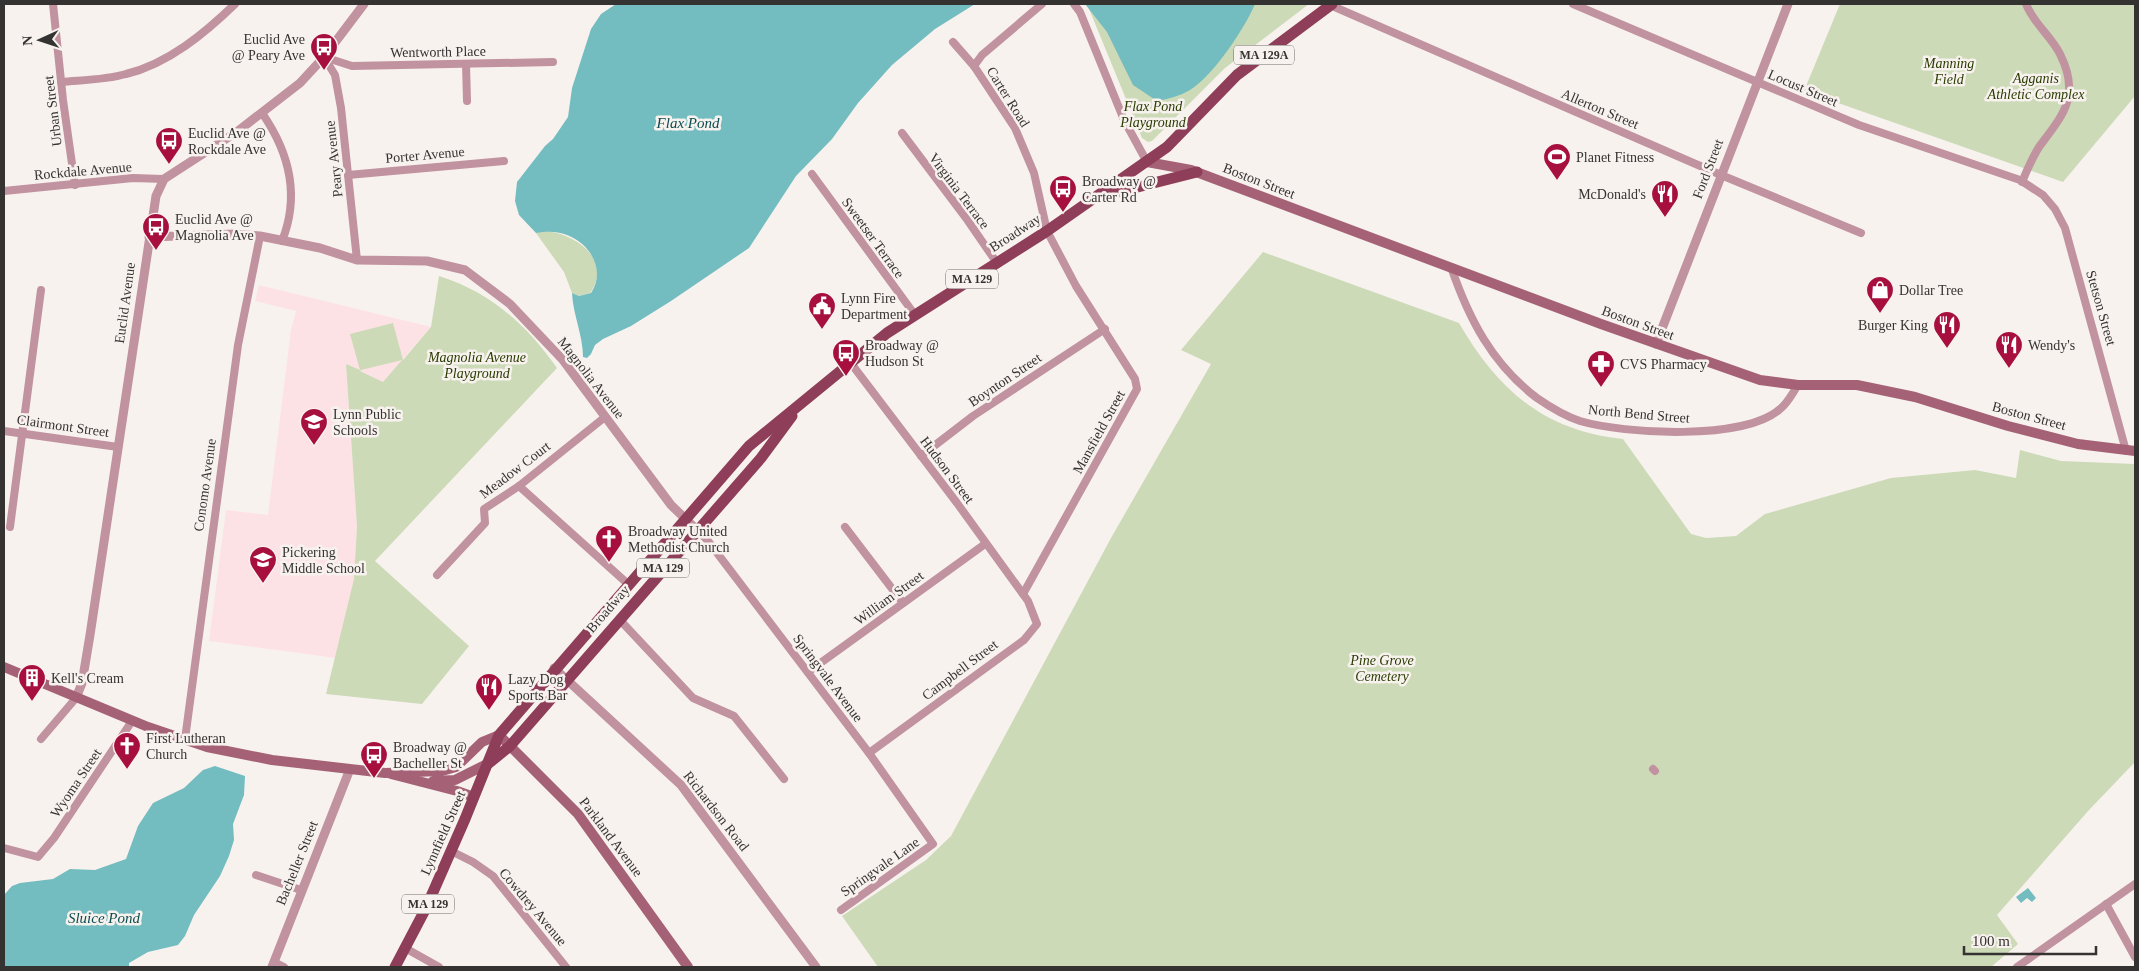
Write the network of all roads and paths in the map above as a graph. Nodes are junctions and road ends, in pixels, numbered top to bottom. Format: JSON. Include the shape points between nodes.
{"nodes":[{"id":1,"x":53,"y":4,"type":"edge"},
{"id":2,"x":235,"y":4,"type":"edge"},
{"id":3,"x":364,"y":4,"type":"edge"},
{"id":4,"x":1042,"y":4,"type":"edge"},
{"id":5,"x":1074,"y":4,"type":"edge"},
{"id":6,"x":1573,"y":4,"type":"edge"},
{"id":7,"x":1788,"y":4,"type":"edge"},
{"id":8,"x":2026,"y":4,"type":"edge"},
{"id":9,"x":1331,"y":5,"type":"edge"},
{"id":10,"x":953,"y":42,"type":"dead end"},
{"id":11,"x":324,"y":57,"type":"junction"},
{"id":12,"x":553,"y":62,"type":"dead end"},
{"id":13,"x":466,"y":64,"type":"junction"},
{"id":14,"x":974,"y":66,"type":"junction"},
{"id":15,"x":61,"y":82,"type":"junction"},
{"id":16,"x":1756,"y":82,"type":"junction"},
{"id":17,"x":467,"y":101,"type":"dead end"},
{"id":18,"x":262,"y":114,"type":"junction"},
{"id":19,"x":902,"y":133,"type":"dead end"},
{"id":20,"x":504,"y":161,"type":"dead end"},
{"id":21,"x":1147,"y":162,"type":"junction"},
{"id":22,"x":1197,"y":172,"type":"junction"},
{"id":23,"x":812,"y":174,"type":"dead end"},
{"id":24,"x":348,"y":175,"type":"junction"},
{"id":25,"x":1721,"y":175,"type":"junction"},
{"id":26,"x":164,"y":179,"type":"junction"},
{"id":27,"x":2025,"y":183,"type":"junction"},
{"id":28,"x":75,"y":185,"type":"junction"},
{"id":29,"x":4,"y":191,"type":"edge"},
{"id":30,"x":1095,"y":198,"type":"junction"},
{"id":31,"x":1047,"y":231,"type":"junction"},
{"id":32,"x":1861,"y":233,"type":"dead end"},
{"id":33,"x":260,"y":236,"type":"junction"},
{"id":34,"x":149,"y":237,"type":"junction"},
{"id":35,"x":282,"y":240,"type":"junction"},
{"id":36,"x":357,"y":260,"type":"junction"},
{"id":37,"x":996,"y":263,"type":"junction"},
{"id":38,"x":1451,"y":267,"type":"junction"},
{"id":39,"x":41,"y":290,"type":"dead end"},
{"id":40,"x":914,"y":315,"type":"junction"},
{"id":41,"x":1104,"y":329,"type":"junction"},
{"id":42,"x":1656,"y":344,"type":"junction"},
{"id":43,"x":850,"y":362,"type":"junction"},
{"id":44,"x":1798,"y":385,"type":"junction"},
{"id":45,"x":804,"y":401,"type":"junction"},
{"id":46,"x":605,"y":417,"type":"junction"},
{"id":47,"x":4,"y":431,"type":"edge"},
{"id":48,"x":22,"y":434,"type":"junction"},
{"id":49,"x":118,"y":446,"type":"junction"},
{"id":50,"x":2131,"y":451,"type":"edge"},
{"id":51,"x":921,"y":456,"type":"junction"},
{"id":52,"x":519,"y":486,"type":"junction"},
{"id":53,"x":685,"y":519,"type":"junction"},
{"id":54,"x":845,"y":526,"type":"dead end"},
{"id":55,"x":10,"y":527,"type":"dead end"},
{"id":56,"x":697,"y":530,"type":"junction"},
{"id":57,"x":985,"y":544,"type":"junction"},
{"id":58,"x":437,"y":575,"type":"dead end"},
{"id":59,"x":628,"y":584,"type":"junction"},
{"id":60,"x":1023,"y":594,"type":"junction"},
{"id":61,"x":904,"y":603,"type":"junction"},
{"id":62,"x":619,"y":619,"type":"junction"},
{"id":63,"x":4,"y":667,"type":"edge"},
{"id":64,"x":554,"y":668,"type":"junction"},
{"id":65,"x":808,"y":672,"type":"junction"},
{"id":66,"x":567,"y":679,"type":"junction"},
{"id":67,"x":76,"y":698,"type":"junction"},
{"id":68,"x":132,"y":721,"type":"junction"},
{"id":69,"x":498,"y":735,"type":"junction"},
{"id":70,"x":41,"y":739,"type":"dead end"},
{"id":71,"x":185,"y":740,"type":"junction"},
{"id":72,"x":510,"y":746,"type":"junction"},
{"id":73,"x":868,"y":754,"type":"junction"},
{"id":74,"x":489,"y":763,"type":"junction"},
{"id":75,"x":350,"y":769,"type":"junction"},
{"id":76,"x":385,"y":772,"type":"junction"},
{"id":77,"x":784,"y":779,"type":"dead end"},
{"id":78,"x":409,"y":780,"type":"junction"},
{"id":79,"x":474,"y":797,"type":"junction"},
{"id":80,"x":933,"y":844,"type":"joint"},
{"id":81,"x":4,"y":848,"type":"edge"},
{"id":82,"x":451,"y":851,"type":"junction"},
{"id":83,"x":256,"y":875,"type":"dead end"},
{"id":84,"x":2135,"y":884,"type":"edge"},
{"id":85,"x":301,"y":890,"type":"junction"},
{"id":86,"x":2106,"y":904,"type":"junction"},
{"id":87,"x":841,"y":910,"type":"dead end"},
{"id":88,"x":405,"y":948,"type":"junction"},
{"id":89,"x":2135,"y":957,"type":"edge"},
{"id":90,"x":273,"y":965,"type":"edge"},
{"id":91,"x":284,"y":967,"type":"edge"},
{"id":92,"x":396,"y":967,"type":"edge"},
{"id":93,"x":439,"y":967,"type":"edge"},
{"id":94,"x":566,"y":967,"type":"edge"},
{"id":95,"x":688,"y":967,"type":"edge"},
{"id":96,"x":816,"y":967,"type":"edge"},
{"id":97,"x":2017,"y":967,"type":"edge"}],
"edges":[{"from":1,"to":15,"type":"street","name":"Urban Street"},
{"from":2,"to":15,"type":"street","via":[[192,41],[152,66],[126,75]]},
{"from":3,"to":11,"type":"street"},
{"from":4,"to":14,"type":"street","name":"Carter Road"},
{"from":5,"to":21,"type":"street","via":[[1124,120]]},
{"from":6,"to":16,"type":"street","name":"Locust Street"},
{"from":7,"to":16,"type":"street","name":"Ford Street"},
{"from":8,"to":27,"type":"street","via":[[2037,25],[2057,48],[2070,83],[2062,117],[2038,148]]},
{"from":9,"to":21,"type":"main road","number":"MA 129A","via":[[1237,75],[1175,141]]},
{"from":9,"to":25,"type":"street","name":"Allerton Street"},
{"from":10,"to":14,"type":"street"},
{"from":11,"to":13,"type":"street","name":"Wentworth Place","via":[[352,66]]},
{"from":11,"to":18,"type":"street","via":[[300,83]]},
{"from":11,"to":24,"type":"street","name":"Peary Avenue","via":[[334,75]]},
{"from":12,"to":13,"type":"street","name":"Wentworth Place"},
{"from":13,"to":17,"type":"street"},
{"from":14,"to":31,"type":"street","name":"Carter Road","via":[[1015,128],[1034,173]]},
{"from":15,"to":28,"type":"street","name":"Urban Street"},
{"from":16,"to":25,"type":"street","name":"Ford Street"},
{"from":16,"to":27,"type":"street","name":"Locust Street","via":[[1859,125]]},
{"from":18,"to":26,"type":"street"},
{"from":18,"to":35,"type":"street","via":[[278,138],[288,171],[291,217]]},
{"from":19,"to":37,"type":"street","name":"Virginia Terrace"},
{"from":20,"to":24,"type":"street","name":"Porter Avenue"},
{"from":21,"to":22,"type":"main road","name":"Boston Street"},
{"from":21,"to":30,"type":"main road","name":"Broadway","number":"MA 129"},
{"from":22,"to":30,"type":"main road","number":"MA 129"},
{"from":22,"to":38,"type":"main road","name":"Boston Street"},
{"from":23,"to":40,"type":"street","name":"Sweetser Terrace"},
{"from":24,"to":36,"type":"street","name":"Peary Avenue"},
{"from":25,"to":32,"type":"street","name":"Allerton Street"},
{"from":25,"to":42,"type":"street","name":"Ford Street"},
{"from":26,"to":28,"type":"street","name":"Rockdale Avenue","via":[[133,178]]},
{"from":26,"to":34,"type":"street","name":"Euclid Avenue","via":[[156,196]]},
{"from":27,"to":50,"type":"street","name":"Stetson Street","via":[[2049,202],[2065,228]]},
{"from":28,"to":29,"type":"street","name":"Rockdale Avenue"},
{"from":30,"to":31,"type":"main road","name":"Broadway","number":"MA 129"},
{"from":31,"to":37,"type":"main road","name":"Broadway","number":"MA 129"},
{"from":31,"to":41,"type":"street","name":"Mansfield Street","via":[[1076,286]]},
{"from":33,"to":34,"type":"street","name":"Magnolia Avenue"},
{"from":33,"to":35,"type":"street","name":"Magnolia Avenue"},
{"from":33,"to":71,"type":"street","name":"Conomo Avenue","via":[[238,345]]},
{"from":34,"to":49,"type":"street","name":"Euclid Avenue"},
{"from":35,"to":36,"type":"street","name":"Magnolia Avenue"},
{"from":36,"to":46,"type":"street","name":"Magnolia Avenue","via":[[427,261],[465,270],[510,304],[563,360]]},
{"from":37,"to":40,"type":"main road","name":"Broadway","number":"MA 129"},
{"from":38,"to":42,"type":"main road","name":"Boston Street"},
{"from":38,"to":44,"type":"street","name":"North Bend Street","via":[[1478,331],[1500,361],[1538,399],[1568,417],[1614,427],[1666,432],[1726,429],[1754,422],[1780,410]]},
{"from":39,"to":48,"type":"street"},
{"from":40,"to":43,"type":"main road","name":"Broadway","number":"MA 129"},
{"from":41,"to":51,"type":"street","name":"Boynton Street","via":[[973,416]]},
{"from":41,"to":60,"type":"street","name":"Mansfield Street","via":[[1135,379],[1137,389]]},
{"from":42,"to":44,"type":"main road","name":"Boston Street","via":[[1760,380]]},
{"from":43,"to":45,"type":"main road","name":"Broadway","number":"MA 129"},
{"from":43,"to":51,"type":"street","name":"Hudson Street"},
{"from":44,"to":50,"type":"main road","name":"Boston Street","via":[[1857,384],[2078,444]]},
{"from":45,"to":53,"type":"main road","name":"Broadway","number":"MA 129","via":[[749,446]]},
{"from":45,"to":56,"type":"main road","name":"Broadway","number":"MA 129","via":[[761,458]]},
{"from":46,"to":52,"type":"street","name":"Meadow Court"},
{"from":46,"to":53,"type":"street","name":"Magnolia Avenue"},
{"from":47,"to":48,"type":"street","name":"Clairmont Street"},
{"from":48,"to":49,"type":"street","name":"Clairmont Street"},
{"from":48,"to":55,"type":"street"},
{"from":49,"to":67,"type":"street","name":"Euclid Avenue","via":[[82,683]]},
{"from":51,"to":57,"type":"street","name":"Hudson Street"},
{"from":52,"to":58,"type":"street","name":"Meadow Court","via":[[484,509],[485,523]]},
{"from":52,"to":59,"type":"street"},
{"from":53,"to":56,"type":"street","name":"Magnolia Avenue"},
{"from":53,"to":59,"type":"main road","name":"Broadway","number":"MA 129"},
{"from":54,"to":61,"type":"street"},
{"from":56,"to":62,"type":"main road","name":"Broadway","number":"MA 129"},
{"from":56,"to":65,"type":"street","name":"Springvale Avenue"},
{"from":57,"to":60,"type":"street","name":"Hudson Street"},
{"from":57,"to":61,"type":"street","name":"William Street"},
{"from":59,"to":64,"type":"main road","name":"Broadway","number":"MA 129"},
{"from":60,"to":73,"type":"street","name":"Campbell Street","via":[[1036,619],[1037,624],[1031,633]]},
{"from":61,"to":65,"type":"street","name":"William Street"},
{"from":62,"to":66,"type":"main road","name":"Broadway","number":"MA 129"},
{"from":62,"to":77,"type":"street","via":[[693,698],[734,716]]},
{"from":63,"to":67,"type":"main road","name":"Broadway"},
{"from":64,"to":66,"type":"street","name":"Richardson Road"},
{"from":64,"to":69,"type":"main road","name":"Broadway","number":"MA 129"},
{"from":65,"to":73,"type":"street","name":"Springvale Avenue"},
{"from":66,"to":72,"type":"main road","name":"Broadway","number":"MA 129"},
{"from":66,"to":96,"type":"street","name":"Richardson Road","via":[[682,785]]},
{"from":67,"to":68,"type":"main road","name":"Broadway"},
{"from":67,"to":70,"type":"street"},
{"from":68,"to":71,"type":"main road","name":"Broadway"},
{"from":68,"to":81,"type":"street","name":"Wyoma Street","via":[[38,857]]},
{"from":69,"to":72,"type":"main road","name":"Parkland Avenue"},
{"from":69,"to":74,"type":"main road","name":"Broadway","number":"MA 129"},
{"from":69,"to":76,"type":"main road","name":"Broadway","via":[[482,742],[465,760],[450,769]]},
{"from":71,"to":75,"type":"main road","name":"Broadway","via":[[272,760]]},
{"from":72,"to":74,"type":"main road","name":"Broadway","number":"MA 129"},
{"from":72,"to":95,"type":"main road","name":"Parkland Avenue","via":[[578,814]]},
{"from":73,"to":80,"type":"street","name":"Springvale Avenue"},
{"from":74,"to":78,"type":"main road","name":"Broadway","via":[[455,780]]},
{"from":74,"to":79,"type":"main road","name":"Lynnfield Street","number":"MA 129"},
{"from":75,"to":76,"type":"main road","name":"Broadway"},
{"from":75,"to":85,"type":"street","name":"Bacheller Street"},
{"from":76,"to":78,"type":"main road","name":"Broadway"},
{"from":78,"to":79,"type":"main road","name":"Broadway"},
{"from":79,"to":82,"type":"main road","name":"Lynnfield Street","number":"MA 129"},
{"from":80,"to":87,"type":"street","name":"Springvale Lane"},
{"from":82,"to":88,"type":"main road","name":"Lynnfield Street","number":"MA 129"},
{"from":82,"to":94,"type":"street","name":"Cowdrey Avenue","via":[[493,876]]},
{"from":83,"to":85,"type":"street"},
{"from":84,"to":86,"type":"street"},
{"from":85,"to":90,"type":"street","name":"Bacheller Street"},
{"from":86,"to":89,"type":"street"},
{"from":86,"to":97,"type":"street"},
{"from":88,"to":92,"type":"main road","name":"Lynnfield Street","number":"MA 129"},
{"from":88,"to":93,"type":"street"},
{"from":90,"to":91,"type":"street"}]}
